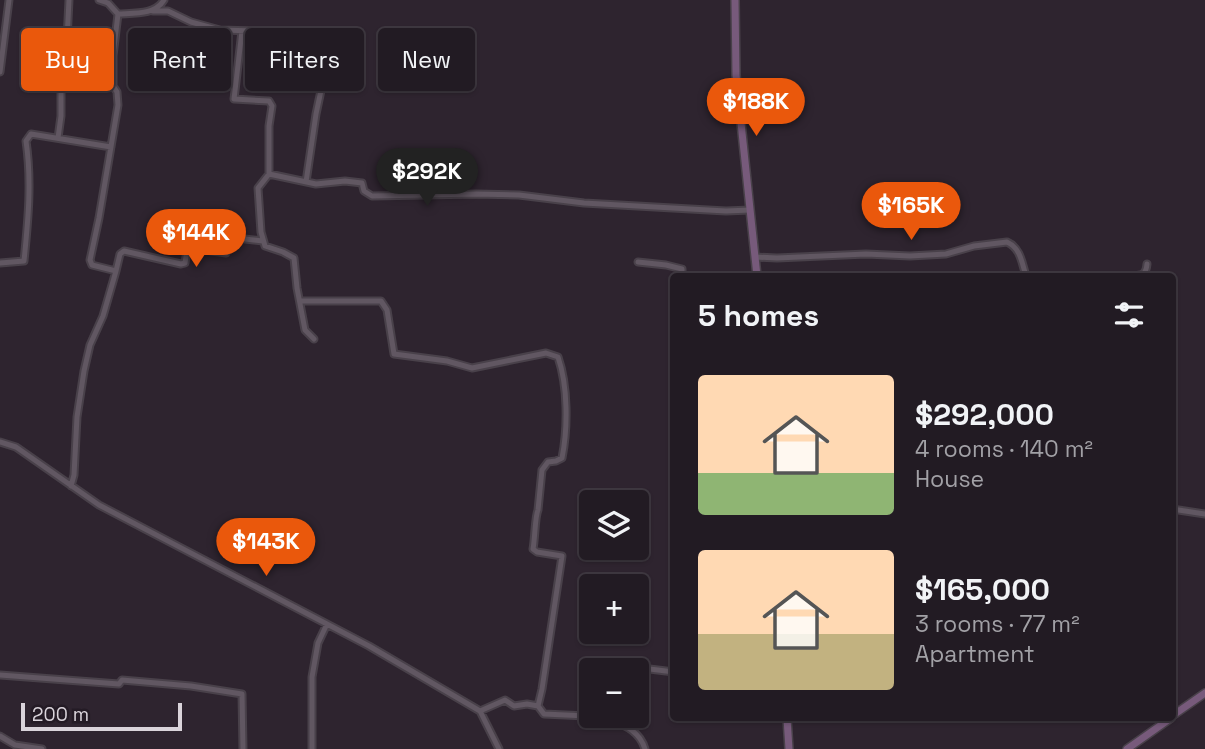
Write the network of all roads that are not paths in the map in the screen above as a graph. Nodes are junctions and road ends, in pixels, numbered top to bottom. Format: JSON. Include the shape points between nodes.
{"nodes":[{"id":1,"x":9,"y":0,"type":"edge"},
{"id":2,"x":69,"y":0,"type":"edge"},
{"id":3,"x":99,"y":0,"type":"edge"},
{"id":4,"x":164,"y":0,"type":"edge"},
{"id":5,"x":735,"y":0,"type":"edge"},
{"id":6,"x":153,"y":11,"type":"junction"},
{"id":7,"x":118,"y":14,"type":"junction"},
{"id":8,"x":242,"y":31,"type":"junction"},
{"id":9,"x":0,"y":72,"type":"edge"},
{"id":10,"x":58,"y":138,"type":"junction"},
{"id":11,"x":111,"y":147,"type":"junction"},
{"id":12,"x":269,"y":174,"type":"junction"},
{"id":13,"x":306,"y":182,"type":"junction"},
{"id":14,"x":750,"y":210,"type":"junction"},
{"id":15,"x":263,"y":241,"type":"junction"},
{"id":16,"x":755,"y":257,"type":"junction"},
{"id":17,"x":638,"y":262,"type":"dead end"},
{"id":18,"x":0,"y":263,"type":"edge"},
{"id":19,"x":1147,"y":264,"type":"dead end"},
{"id":20,"x":116,"y":271,"type":"junction"},
{"id":21,"x":682,"y":273,"type":"edge"},
{"id":22,"x":757,"y":273,"type":"edge"},
{"id":23,"x":1025,"y":273,"type":"edge"},
{"id":24,"x":1144,"y":273,"type":"edge"},
{"id":25,"x":300,"y":301,"type":"junction"},
{"id":26,"x":314,"y":340,"type":"dead end"},
{"id":27,"x":0,"y":442,"type":"edge"},
{"id":28,"x":71,"y":486,"type":"junction"},
{"id":29,"x":1176,"y":510,"type":"edge"},
{"id":30,"x":1205,"y":514,"type":"edge"},
{"id":31,"x":327,"y":624,"type":"junction"},
{"id":32,"x":649,"y":669,"type":"edge"},
{"id":33,"x":670,"y":672,"type":"edge"},
{"id":34,"x":0,"y":675,"type":"edge"},
{"id":35,"x":1205,"y":693,"type":"edge"},
{"id":36,"x":538,"y":706,"type":"junction"},
{"id":37,"x":480,"y":711,"type":"junction"},
{"id":38,"x":1176,"y":714,"type":"edge"},
{"id":39,"x":579,"y":716,"type":"edge"},
{"id":40,"x":787,"y":721,"type":"edge"},
{"id":41,"x":1166,"y":721,"type":"edge"},
{"id":42,"x":630,"y":728,"type":"edge"},
{"id":43,"x":0,"y":736,"type":"edge"},
{"id":44,"x":42,"y":749,"type":"edge"},
{"id":45,"x":243,"y":749,"type":"edge"},
{"id":46,"x":312,"y":749,"type":"edge"},
{"id":47,"x":499,"y":749,"type":"edge"},
{"id":48,"x":645,"y":749,"type":"edge"},
{"id":49,"x":789,"y":749,"type":"edge"},
{"id":50,"x":1127,"y":749,"type":"edge"}],
"edges":[{"from":1,"to":9,"type":"street"},
{"from":2,"to":10,"type":"street"},
{"from":3,"to":7,"type":"street"},
{"from":4,"to":6,"type":"street"},
{"from":5,"to":14,"type":"street","via":[[736,75]]},
{"from":6,"to":7,"type":"street"},
{"from":6,"to":8,"type":"street","via":[[168,11],[220,30]]},
{"from":7,"to":11,"type":"street","via":[[113,86],[118,105]]},
{"from":8,"to":12,"type":"street","via":[[234,99],[269,101],[272,106]]},
{"from":8,"to":13,"type":"street","via":[[298,32],[309,38],[327,67]]},
{"from":10,"to":11,"type":"street"},
{"from":10,"to":18,"type":"street","via":[[31,134],[26,141],[30,193],[24,261]]},
{"from":11,"to":20,"type":"street","via":[[90,260],[92,265]]},
{"from":12,"to":13,"type":"street"},
{"from":12,"to":15,"type":"street","via":[[258,188]]},
{"from":13,"to":14,"type":"street","via":[[362,183],[372,196],[519,195],[584,203]]},
{"from":14,"to":16,"type":"street"},
{"from":15,"to":20,"type":"street","via":[[231,239],[226,253],[191,248],[181,264],[124,251]]},
{"from":15,"to":25,"type":"street","via":[[294,258]]},
{"from":16,"to":22,"type":"street"},
{"from":16,"to":23,"type":"street","via":[[946,254],[1007,243],[1018,249]]},
{"from":17,"to":21,"type":"street","via":[[666,265],[682,269]]},
{"from":19,"to":24,"type":"street"},
{"from":20,"to":28,"type":"street","via":[[84,371]]},
{"from":25,"to":26,"type":"street","via":[[305,330]]},
{"from":25,"to":36,"type":"street","via":[[382,301],[394,354],[472,368],[546,353],[558,357],[563,372],[565,446],[562,458],[548,462],[542,470],[534,548],[562,556]]},
{"from":27,"to":28,"type":"street","via":[[16,447]]},
{"from":28,"to":31,"type":"street"},
{"from":29,"to":30,"type":"street"},
{"from":31,"to":37,"type":"street"},
{"from":31,"to":46,"type":"street","via":[[312,677]]},
{"from":32,"to":33,"type":"street"},
{"from":34,"to":45,"type":"street","via":[[188,685],[242,694]]},
{"from":35,"to":38,"type":"street"},
{"from":36,"to":37,"type":"street","via":[[514,706],[505,700]]},
{"from":36,"to":39,"type":"street","via":[[544,714]]},
{"from":37,"to":47,"type":"street"},
{"from":40,"to":49,"type":"street"},
{"from":41,"to":50,"type":"street"},
{"from":42,"to":48,"type":"street"},
{"from":43,"to":44,"type":"street","via":[[15,745]]}]}
